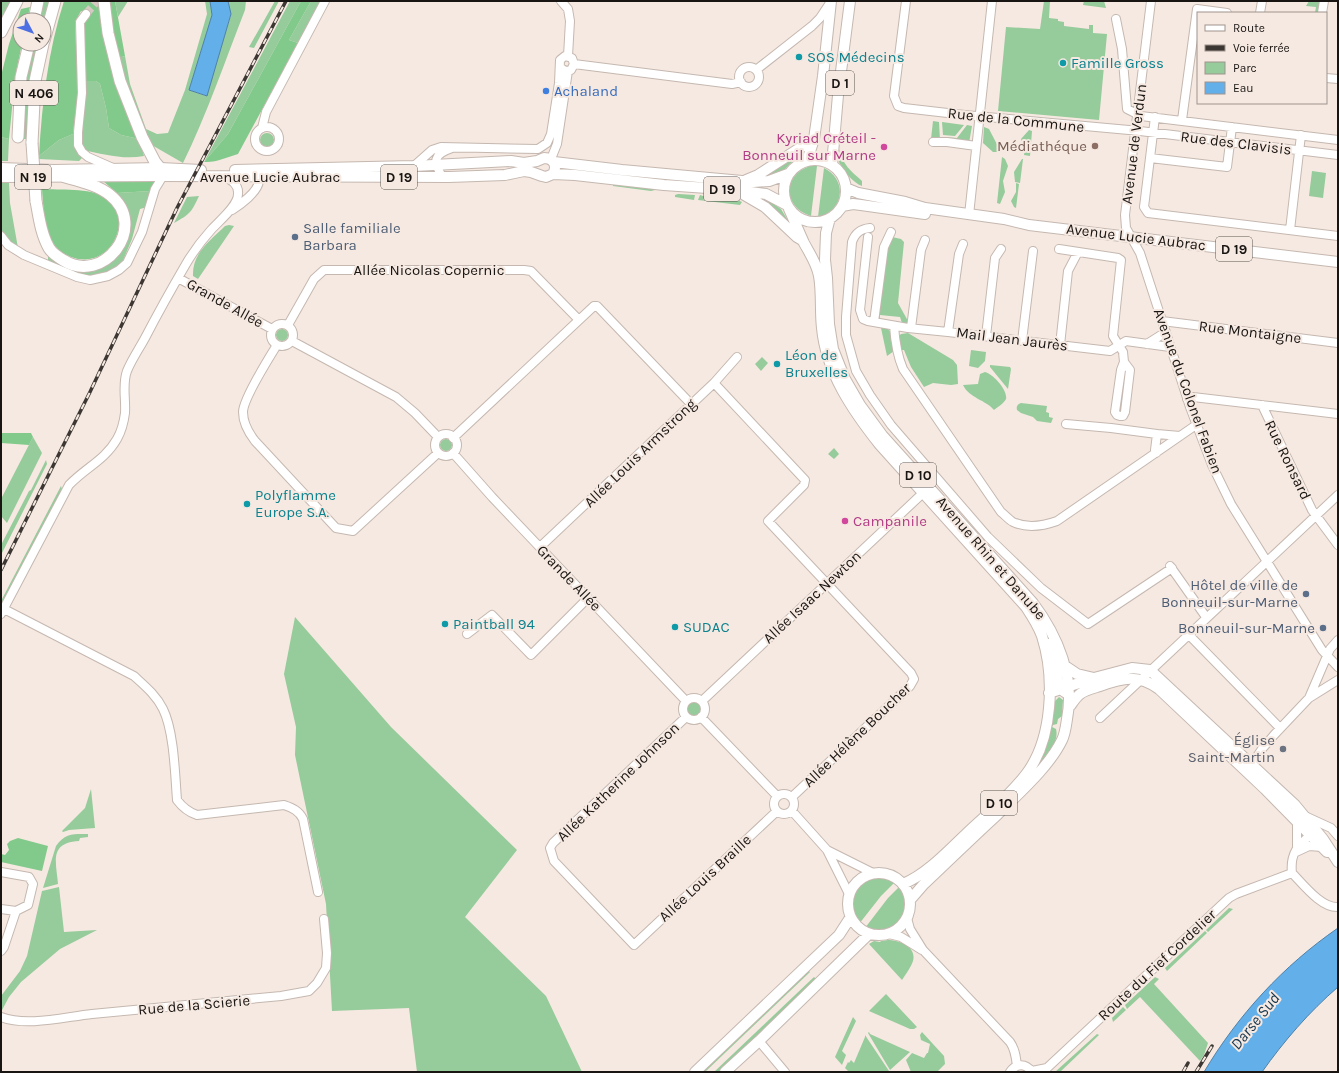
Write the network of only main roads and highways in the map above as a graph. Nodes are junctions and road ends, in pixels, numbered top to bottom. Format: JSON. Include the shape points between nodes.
{"nodes":[{"id":1,"x":17,"y":1,"type":"edge"},
{"id":2,"x":38,"y":1,"type":"edge"},
{"id":3,"x":55,"y":1,"type":"edge"},
{"id":4,"x":104,"y":1,"type":"edge"},
{"id":5,"x":850,"y":1,"type":"edge"},
{"id":6,"x":831,"y":2,"type":"edge"},
{"id":7,"x":36,"y":12,"type":"edge"},
{"id":8,"x":52,"y":12,"type":"edge"},
{"id":9,"x":1,"y":32,"type":"edge"},
{"id":10,"x":27,"y":52,"type":"edge"},
{"id":11,"x":42,"y":52,"type":"edge"},
{"id":12,"x":18,"y":137,"type":"dead end"},
{"id":13,"x":814,"y":139,"type":"junction"},
{"id":14,"x":538,"y":161,"type":"junction"},
{"id":15,"x":552,"y":161,"type":"junction"},
{"id":16,"x":807,"y":161,"type":"junction"},
{"id":17,"x":832,"y":165,"type":"junction"},
{"id":18,"x":1,"y":168,"type":"edge"},
{"id":19,"x":54,"y":170,"type":"joint"},
{"id":20,"x":162,"y":172,"type":"junction"},
{"id":21,"x":258,"y":173,"type":"junction"},
{"id":22,"x":538,"y":174,"type":"junction"},
{"id":23,"x":553,"y":174,"type":"junction"},
{"id":24,"x":788,"y":174,"type":"junction"},
{"id":25,"x":1,"y":177,"type":"edge"},
{"id":26,"x":65,"y":177,"type":"junction"},
{"id":27,"x":743,"y":181,"type":"junction"},
{"id":28,"x":846,"y":188,"type":"junction"},
{"id":29,"x":736,"y":190,"type":"junction"},
{"id":30,"x":785,"y":205,"type":"junction"},
{"id":31,"x":842,"y":206,"type":"junction"},
{"id":32,"x":830,"y":218,"type":"junction"},
{"id":33,"x":1029,"y":224,"type":"junction"},
{"id":34,"x":803,"y":240,"type":"junction"},
{"id":35,"x":1338,"y":262,"type":"edge"},
{"id":36,"x":1042,"y":635,"type":"junction"},
{"id":37,"x":1065,"y":666,"type":"junction"},
{"id":38,"x":1094,"y":678,"type":"junction"},
{"id":39,"x":1066,"y":690,"type":"junction"},
{"id":40,"x":1049,"y":693,"type":"junction"},
{"id":41,"x":1080,"y":694,"type":"junction"},
{"id":42,"x":1070,"y":706,"type":"junction"},
{"id":43,"x":1248,"y":767,"type":"junction"},
{"id":44,"x":1323,"y":843,"type":"junction"},
{"id":45,"x":1338,"y":863,"type":"edge"},
{"id":46,"x":903,"y":884,"type":"junction"},
{"id":47,"x":910,"y":900,"type":"junction"},
{"id":48,"x":850,"y":918,"type":"junction"},
{"id":49,"x":869,"y":934,"type":"junction"},
{"id":50,"x":695,"y":1072,"type":"edge"},
{"id":51,"x":725,"y":1072,"type":"edge"}],
"edges":[{"from":1,"to":9,"type":"highway"},
{"from":2,"to":7,"type":"highway"},
{"from":3,"to":8,"type":"highway","number":"N 406"},
{"from":4,"to":20,"type":"highway","via":[[108,33],[120,81],[142,137]]},
{"from":5,"to":17,"type":"main road","number":"D 1"},
{"from":6,"to":13,"type":"main road","number":"D 1"},
{"from":10,"to":12,"type":"highway","via":[[22,77]]},
{"from":11,"to":26,"type":"highway","number":"N 406","bridge":true,"via":[[35,81],[32,143],[36,201],[44,239],[50,250],[69,264],[95,265],[111,256],[119,247],[125,221],[121,207],[104,190]]},
{"from":13,"to":16,"type":"main road","number":"D 1"},
{"from":13,"to":27,"type":"main road","via":[[758,175]]},
{"from":14,"to":15,"type":"main road","name":"Avenue Lucie Aubrac","via":[[544,158]]},
{"from":14,"to":21,"type":"main road","name":"Avenue Lucie Aubrac","number":"D 19"},
{"from":14,"to":22,"type":"main road"},
{"from":15,"to":23,"type":"main road","via":[[555,168]]},
{"from":15,"to":27,"type":"main road","name":"Avenue Lucie Aubrac","number":"D 19"},
{"from":16,"to":17,"type":"main road","via":[[821,160]]},
{"from":16,"to":24,"type":"main road","via":[[793,168]]},
{"from":17,"to":28,"type":"main road","via":[[844,179]]},
{"from":18,"to":19,"type":"main road","name":"Avenue Lucie Aubrac","number":"N 19"},
{"from":19,"to":20,"type":"main road","name":"Avenue Lucie Aubrac","number":"D 19","via":[[117,169]]},
{"from":20,"to":21,"type":"main road","name":"Avenue Lucie Aubrac","number":"D 19","via":[[222,170]]},
{"from":20,"to":21,"type":"main road","name":"Avenue Lucie Aubrac","number":"D 19","via":[[223,176]]},
{"from":20,"to":26,"type":"main road","name":"Avenue Lucie Aubrac","number":"D 19"},
{"from":21,"to":22,"type":"main road","name":"Avenue Lucie Aubrac","number":"D 19","via":[[442,177],[505,175],[524,171]]},
{"from":22,"to":23,"type":"main road","name":"Avenue Lucie Aubrac","via":[[546,177]]},
{"from":23,"to":29,"type":"main road","name":"Avenue Lucie Aubrac","number":"D 19"},
{"from":24,"to":27,"type":"main road","name":"Avenue Lucie Aubrac","number":"D 19","via":[[766,182]]},
{"from":24,"to":30,"type":"main road","via":[[784,188]]},
{"from":25,"to":26,"type":"main road","name":"Avenue Lucie Aubrac","number":"N 19"},
{"from":28,"to":31,"type":"main road"},
{"from":28,"to":33,"type":"main road","name":"Avenue Lucie Aubrac","number":"D 19","via":[[925,208]]},
{"from":29,"to":30,"type":"main road","name":"Avenue Lucie Aubrac","number":"D 19","via":[[762,193]]},
{"from":29,"to":34,"type":"main road","via":[[765,207]]},
{"from":30,"to":32,"type":"main road","via":[[800,219],[809,222]]},
{"from":30,"to":34,"type":"main road","name":"Avenue Rhin et Danube","number":"D 10"},
{"from":31,"to":32,"type":"main road"},
{"from":31,"to":33,"type":"main road","name":"Avenue Lucie Aubrac","number":"D 19","via":[[853,204],[991,223]]},
{"from":32,"to":37,"type":"main road","name":"Avenue Rhin et Danube","number":"D 10","via":[[826,233],[825,260],[829,324],[833,349],[845,378],[860,405],[882,435],[1033,603],[1056,640]]},
{"from":33,"to":35,"type":"main road","name":"Avenue Lucie Aubrac","number":"D 19"},
{"from":34,"to":36,"type":"main road","name":"Avenue Rhin et Danube","number":"D 10","via":[[819,276],[822,330],[827,357],[844,393],[880,445],[1026,607]]},
{"from":36,"to":39,"type":"main road","via":[[1052,650],[1058,684]]},
{"from":36,"to":40,"type":"main road","number":"D 10"},
{"from":37,"to":38,"type":"main road","via":[[1077,674]]},
{"from":37,"to":39,"type":"main road","number":"D 10"},
{"from":38,"to":39,"type":"main road"},
{"from":38,"to":43,"type":"main road","via":[[1132,668],[1150,670]]},
{"from":39,"to":40,"type":"main road"},
{"from":39,"to":41,"type":"main road"},
{"from":39,"to":42,"type":"main road","number":"D 10"},
{"from":40,"to":46,"type":"main road","number":"D 10","via":[[1044,737],[1028,772],[1014,789],[957,843],[917,877]]},
{"from":41,"to":42,"type":"main road"},
{"from":41,"to":43,"type":"main road","via":[[1117,680],[1141,679],[1159,689]]},
{"from":42,"to":47,"type":"main road","number":"D 10","via":[[1062,740],[1034,779]]},
{"from":43,"to":44,"type":"main road","via":[[1265,789],[1310,836]]},
{"from":43,"to":44,"type":"main road","via":[[1307,817]]},
{"from":44,"to":45,"type":"main road"},
{"from":46,"to":47,"type":"main road"},
{"from":46,"to":48,"type":"main road","via":[[886,873],[873,873],[862,878],[854,884],[849,894]]},
{"from":47,"to":49,"type":"main road","via":[[907,918],[896,931],[877,936]]},
{"from":48,"to":49,"type":"main road","via":[[859,929]]},
{"from":48,"to":50,"type":"main road","via":[[838,935]]},
{"from":49,"to":51,"type":"main road"}]}
